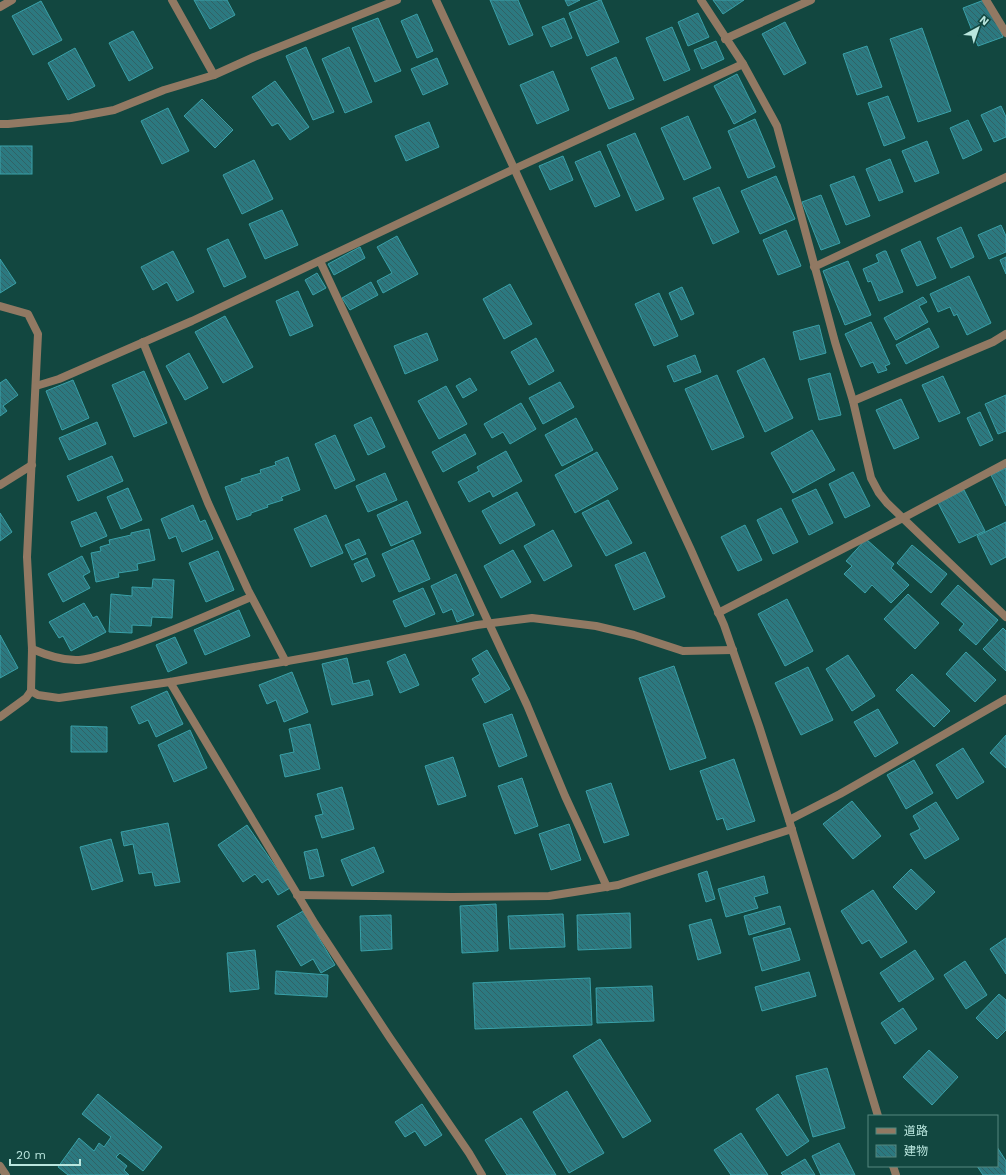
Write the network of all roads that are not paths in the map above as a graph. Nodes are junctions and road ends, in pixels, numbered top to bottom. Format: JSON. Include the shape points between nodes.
{"nodes":[{"id":1,"x":12,"y":0,"type":"edge"},
{"id":2,"x":172,"y":0,"type":"edge"},
{"id":3,"x":397,"y":0,"type":"edge"},
{"id":4,"x":436,"y":0,"type":"edge"},
{"id":5,"x":700,"y":0,"type":"edge"},
{"id":6,"x":811,"y":0,"type":"edge"},
{"id":7,"x":986,"y":0,"type":"edge"},
{"id":8,"x":0,"y":7,"type":"edge"},
{"id":9,"x":1006,"y":33,"type":"edge"},
{"id":10,"x":725,"y":38,"type":"junction"},
{"id":11,"x":743,"y":64,"type":"junction"},
{"id":12,"x":214,"y":75,"type":"junction"},
{"id":13,"x":0,"y":124,"type":"edge"},
{"id":14,"x":514,"y":169,"type":"junction"},
{"id":15,"x":1006,"y":176,"type":"edge"},
{"id":16,"x":320,"y":261,"type":"junction"},
{"id":17,"x":814,"y":267,"type":"junction"},
{"id":18,"x":0,"y":306,"type":"edge"},
{"id":19,"x":1006,"y":334,"type":"edge"},
{"id":20,"x":143,"y":342,"type":"junction"},
{"id":21,"x":36,"y":386,"type":"junction"},
{"id":22,"x":853,"y":401,"type":"junction"},
{"id":23,"x":1006,"y":462,"type":"edge"},
{"id":24,"x":32,"y":465,"type":"junction"},
{"id":25,"x":0,"y":485,"type":"edge"},
{"id":26,"x":903,"y":518,"type":"junction"},
{"id":27,"x":251,"y":596,"type":"junction"},
{"id":28,"x":718,"y":613,"type":"junction"},
{"id":29,"x":1006,"y":617,"type":"edge"},
{"id":30,"x":488,"y":623,"type":"junction"},
{"id":31,"x":32,"y":649,"type":"junction"},
{"id":32,"x":733,"y":650,"type":"junction"},
{"id":33,"x":286,"y":662,"type":"junction"},
{"id":34,"x":170,"y":682,"type":"junction"},
{"id":35,"x":31,"y":691,"type":"junction"},
{"id":36,"x":1006,"y":699,"type":"edge"},
{"id":37,"x":0,"y":717,"type":"edge"},
{"id":38,"x":789,"y":820,"type":"junction"},
{"id":39,"x":792,"y":829,"type":"junction"},
{"id":40,"x":607,"y":887,"type":"junction"},
{"id":41,"x":297,"y":895,"type":"junction"},
{"id":42,"x":878,"y":1115,"type":"edge"},
{"id":43,"x":0,"y":1166,"type":"edge"},
{"id":44,"x":6,"y":1175,"type":"edge"},
{"id":45,"x":482,"y":1175,"type":"edge"}],
"edges":[{"from":1,"to":8,"type":"street"},
{"from":2,"to":12,"type":"street"},
{"from":3,"to":12,"type":"street"},
{"from":4,"to":14,"type":"street"},
{"from":5,"to":10,"type":"street"},
{"from":6,"to":10,"type":"street"},
{"from":7,"to":9,"type":"street"},
{"from":10,"to":11,"type":"street"},
{"from":11,"to":14,"type":"street"},
{"from":11,"to":17,"type":"street","via":[[777,126]]},
{"from":12,"to":13,"type":"street","via":[[164,90],[114,110],[71,118]]},
{"from":14,"to":16,"type":"street"},
{"from":14,"to":28,"type":"street"},
{"from":15,"to":17,"type":"street"},
{"from":16,"to":20,"type":"street"},
{"from":16,"to":30,"type":"street"},
{"from":17,"to":22,"type":"street"},
{"from":18,"to":21,"type":"street","via":[[28,314],[38,334]]},
{"from":19,"to":22,"type":"street","via":[[993,342]]},
{"from":20,"to":21,"type":"street","via":[[59,379]]},
{"from":20,"to":27,"type":"street","via":[[208,503]]},
{"from":21,"to":24,"type":"street"},
{"from":22,"to":26,"type":"street","via":[[871,478],[879,493]]},
{"from":23,"to":26,"type":"street"},
{"from":24,"to":25,"type":"street"},
{"from":24,"to":31,"type":"street","via":[[27,557]]},
{"from":26,"to":28,"type":"street"},
{"from":26,"to":29,"type":"street"},
{"from":27,"to":31,"type":"street","via":[[151,640],[93,658],[63,659]]},
{"from":27,"to":33,"type":"street"},
{"from":28,"to":32,"type":"street"},
{"from":30,"to":32,"type":"street","via":[[532,618],[596,626],[683,651]]},
{"from":30,"to":33,"type":"street"},
{"from":30,"to":40,"type":"street"},
{"from":31,"to":35,"type":"street"},
{"from":32,"to":38,"type":"street"},
{"from":33,"to":34,"type":"street"},
{"from":34,"to":35,"type":"street","via":[[59,698],[38,695]]},
{"from":34,"to":41,"type":"street"},
{"from":35,"to":37,"type":"street","via":[[26,698]]},
{"from":36,"to":38,"type":"street","via":[[840,794]]},
{"from":38,"to":39,"type":"street"},
{"from":39,"to":40,"type":"street"},
{"from":39,"to":42,"type":"street"},
{"from":40,"to":41,"type":"street","via":[[549,896]]},
{"from":41,"to":45,"type":"street"},
{"from":43,"to":44,"type":"street"}]}
